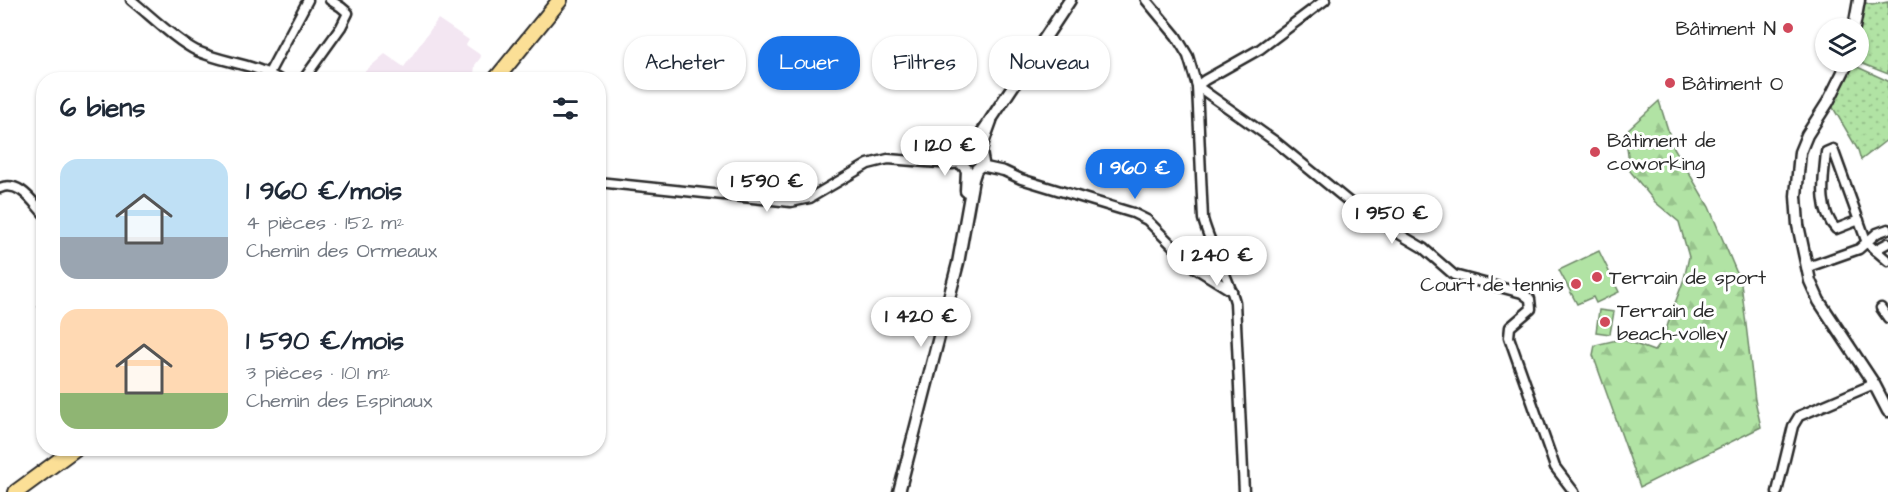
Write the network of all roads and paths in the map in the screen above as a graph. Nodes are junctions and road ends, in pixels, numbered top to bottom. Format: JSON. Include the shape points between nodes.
{"nodes":[{"id":1,"x":131,"y":0,"type":"edge"},
{"id":2,"x":308,"y":0,"type":"edge"},
{"id":3,"x":330,"y":0,"type":"edge"},
{"id":4,"x":560,"y":0,"type":"edge"},
{"id":5,"x":565,"y":0,"type":"edge"},
{"id":6,"x":1071,"y":0,"type":"edge"},
{"id":7,"x":1146,"y":0,"type":"edge"},
{"id":8,"x":1325,"y":0,"type":"edge"},
{"id":9,"x":1859,"y":0,"type":"edge"},
{"id":10,"x":1856,"y":18,"type":"edge"},
{"id":11,"x":523,"y":49,"type":"junction"},
{"id":12,"x":266,"y":72,"type":"edge"},
{"id":13,"x":270,"y":72,"type":"edge"},
{"id":14,"x":309,"y":72,"type":"edge"},
{"id":15,"x":502,"y":72,"type":"edge"},
{"id":16,"x":509,"y":72,"type":"edge"},
{"id":17,"x":1843,"y":72,"type":"edge"},
{"id":18,"x":1197,"y":86,"type":"junction"},
{"id":19,"x":973,"y":161,"type":"junction"},
{"id":20,"x":606,"y":183,"type":"edge"},
{"id":21,"x":0,"y":188,"type":"edge"},
{"id":22,"x":36,"y":206,"type":"edge"},
{"id":23,"x":1859,"y":220,"type":"junction"},
{"id":24,"x":1888,"y":229,"type":"edge"},
{"id":25,"x":1867,"y":243,"type":"junction"},
{"id":26,"x":1888,"y":243,"type":"edge"},
{"id":27,"x":1875,"y":250,"type":"junction"},
{"id":28,"x":1888,"y":261,"type":"edge"},
{"id":29,"x":1808,"y":267,"type":"junction"},
{"id":30,"x":1232,"y":291,"type":"junction"},
{"id":31,"x":1881,"y":308,"type":"dead end"},
{"id":32,"x":1888,"y":318,"type":"edge"},
{"id":33,"x":1874,"y":384,"type":"junction"},
{"id":34,"x":1888,"y":411,"type":"edge"},
{"id":35,"x":65,"y":456,"type":"edge"},
{"id":36,"x":15,"y":492,"type":"edge"},
{"id":37,"x":899,"y":492,"type":"edge"},
{"id":38,"x":1244,"y":492,"type":"edge"},
{"id":39,"x":1574,"y":492,"type":"edge"},
{"id":40,"x":1777,"y":492,"type":"edge"}],
"edges":[{"from":1,"to":12,"type":"street","via":[[197,51]]},
{"from":2,"to":13,"type":"street"},
{"from":3,"to":14,"type":"street","via":[[348,13]]},
{"from":4,"to":11,"type":"main road"},
{"from":5,"to":11,"type":"main road"},
{"from":6,"to":19,"type":"street","via":[[990,121]]},
{"from":7,"to":18,"type":"street","via":[[1188,56]]},
{"from":8,"to":18,"type":"street","via":[[1260,49]]},
{"from":9,"to":10,"type":"street"},
{"from":11,"to":15,"type":"main road"},
{"from":11,"to":16,"type":"main road"},
{"from":17,"to":29,"type":"street","via":[[1800,152],[1796,207]]},
{"from":18,"to":30,"type":"street","via":[[1203,219]]},
{"from":18,"to":39,"type":"street","via":[[1276,142],[1353,205],[1423,248],[1454,275],[1522,293],[1530,299],[1531,309],[1510,327],[1509,337],[1555,466]]},
{"from":19,"to":20,"type":"street","via":[[928,163],[888,159],[868,164],[810,198],[791,202]]},
{"from":19,"to":30,"type":"street","via":[[1147,220],[1195,268]]},
{"from":19,"to":37,"type":"street","via":[[957,263]]},
{"from":21,"to":22,"type":"street","via":[[17,188]]},
{"from":23,"to":23,"type":"street","via":[[1833,149],[1826,152],[1823,199],[1829,222],[1836,229]]},
{"from":23,"to":25,"type":"street"},
{"from":24,"to":25,"type":"street"},
{"from":25,"to":27,"type":"street"},
{"from":25,"to":29,"type":"street"},
{"from":26,"to":27,"type":"street"},
{"from":27,"to":28,"type":"street"},
{"from":29,"to":33,"type":"street","via":[[1818,301]]},
{"from":30,"to":38,"type":"street"},
{"from":31,"to":32,"type":"street"},
{"from":33,"to":34,"type":"street"},
{"from":33,"to":40,"type":"street","via":[[1799,416]]},
{"from":35,"to":36,"type":"main road"}]}
